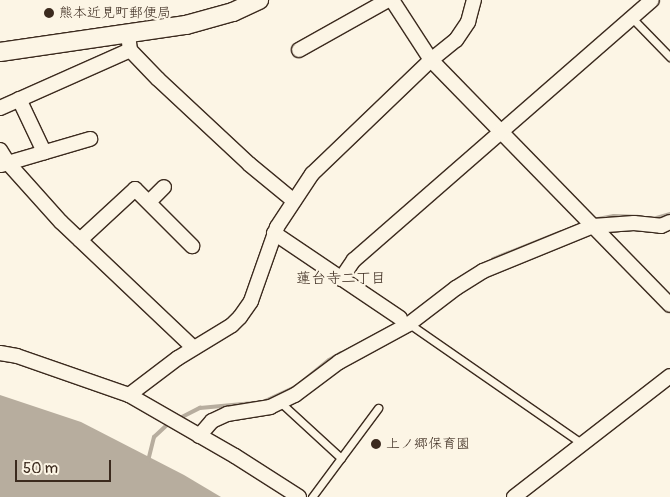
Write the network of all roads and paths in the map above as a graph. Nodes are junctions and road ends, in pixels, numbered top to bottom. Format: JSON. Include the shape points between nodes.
{"nodes":[{"id":1,"x":259,"y":0,"type":"edge"},
{"id":2,"x":390,"y":0,"type":"edge"},
{"id":3,"x":474,"y":0,"type":"edge"},
{"id":4,"x":652,"y":0,"type":"edge"},
{"id":5,"x":633,"y":19,"type":"junction"},
{"id":6,"x":129,"y":42,"type":"junction"},
{"id":7,"x":299,"y":50,"type":"dead end"},
{"id":8,"x":0,"y":52,"type":"edge"},
{"id":9,"x":670,"y":57,"type":"edge"},
{"id":10,"x":431,"y":60,"type":"junction"},
{"id":11,"x":19,"y":98,"type":"junction"},
{"id":12,"x":0,"y":108,"type":"edge"},
{"id":13,"x":500,"y":134,"type":"junction"},
{"id":14,"x":90,"y":139,"type":"dead end"},
{"id":15,"x":0,"y":150,"type":"edge"},
{"id":16,"x":44,"y":152,"type":"junction"},
{"id":17,"x":4,"y":164,"type":"edge"},
{"id":18,"x":164,"y":187,"type":"dead end"},
{"id":19,"x":294,"y":201,"type":"junction"},
{"id":20,"x":149,"y":202,"type":"junction"},
{"id":21,"x":670,"y":222,"type":"edge"},
{"id":22,"x":593,"y":226,"type":"junction"},
{"id":23,"x":274,"y":233,"type":"junction"},
{"id":24,"x":80,"y":240,"type":"junction"},
{"id":25,"x":192,"y":246,"type":"dead end"},
{"id":26,"x":341,"y":278,"type":"junction"},
{"id":27,"x":670,"y":305,"type":"edge"},
{"id":28,"x":405,"y":322,"type":"junction"},
{"id":29,"x":194,"y":348,"type":"junction"},
{"id":30,"x":0,"y":353,"type":"edge"},
{"id":31,"x":670,"y":376,"type":"edge"},
{"id":32,"x":130,"y":395,"type":"junction"},
{"id":33,"x":280,"y":402,"type":"junction"},
{"id":34,"x":378,"y":408,"type":"dead end"},
{"id":35,"x":199,"y":436,"type":"junction"},
{"id":36,"x":583,"y":444,"type":"junction"},
{"id":37,"x":341,"y":458,"type":"junction"},
{"id":38,"x":299,"y":497,"type":"edge"},
{"id":39,"x":312,"y":497,"type":"edge"},
{"id":40,"x":514,"y":497,"type":"edge"}],
"edges":[{"from":1,"to":6,"type":"street","via":[[232,12]]},
{"from":2,"to":7,"type":"street"},
{"from":2,"to":10,"type":"street"},
{"from":3,"to":10,"type":"street","via":[[464,31]]},
{"from":4,"to":5,"type":"street"},
{"from":5,"to":9,"type":"lane"},
{"from":5,"to":13,"type":"street"},
{"from":6,"to":8,"type":"street"},
{"from":6,"to":11,"type":"street"},
{"from":6,"to":19,"type":"street","via":[[249,164]]},
{"from":10,"to":13,"type":"street"},
{"from":10,"to":19,"type":"street","via":[[320,165]]},
{"from":11,"to":12,"type":"street"},
{"from":11,"to":16,"type":"street"},
{"from":13,"to":22,"type":"street"},
{"from":13,"to":26,"type":"street","via":[[354,260]]},
{"from":14,"to":16,"type":"street"},
{"from":15,"to":17,"type":"street"},
{"from":16,"to":17,"type":"street"},
{"from":17,"to":24,"type":"street"},
{"from":18,"to":20,"type":"street"},
{"from":19,"to":23,"type":"street"},
{"from":20,"to":24,"type":"street","via":[[135,189]]},
{"from":20,"to":25,"type":"street"},
{"from":21,"to":22,"type":"street","via":[[661,226],[634,223]]},
{"from":22,"to":27,"type":"street"},
{"from":22,"to":28,"type":"street","via":[[484,271]]},
{"from":23,"to":26,"type":"street"},
{"from":23,"to":29,"type":"street","via":[[246,310],[232,325]]},
{"from":24,"to":29,"type":"street"},
{"from":26,"to":28,"type":"street"},
{"from":28,"to":33,"type":"street"},
{"from":28,"to":36,"type":"lane"},
{"from":29,"to":32,"type":"street"},
{"from":30,"to":32,"type":"street"},
{"from":31,"to":36,"type":"street"},
{"from":32,"to":35,"type":"street"},
{"from":33,"to":35,"type":"street","via":[[244,413],[227,414],[212,421]]},
{"from":33,"to":37,"type":"lane"},
{"from":34,"to":37,"type":"lane"},
{"from":35,"to":38,"type":"street"},
{"from":36,"to":40,"type":"street"},
{"from":37,"to":39,"type":"lane"}]}
